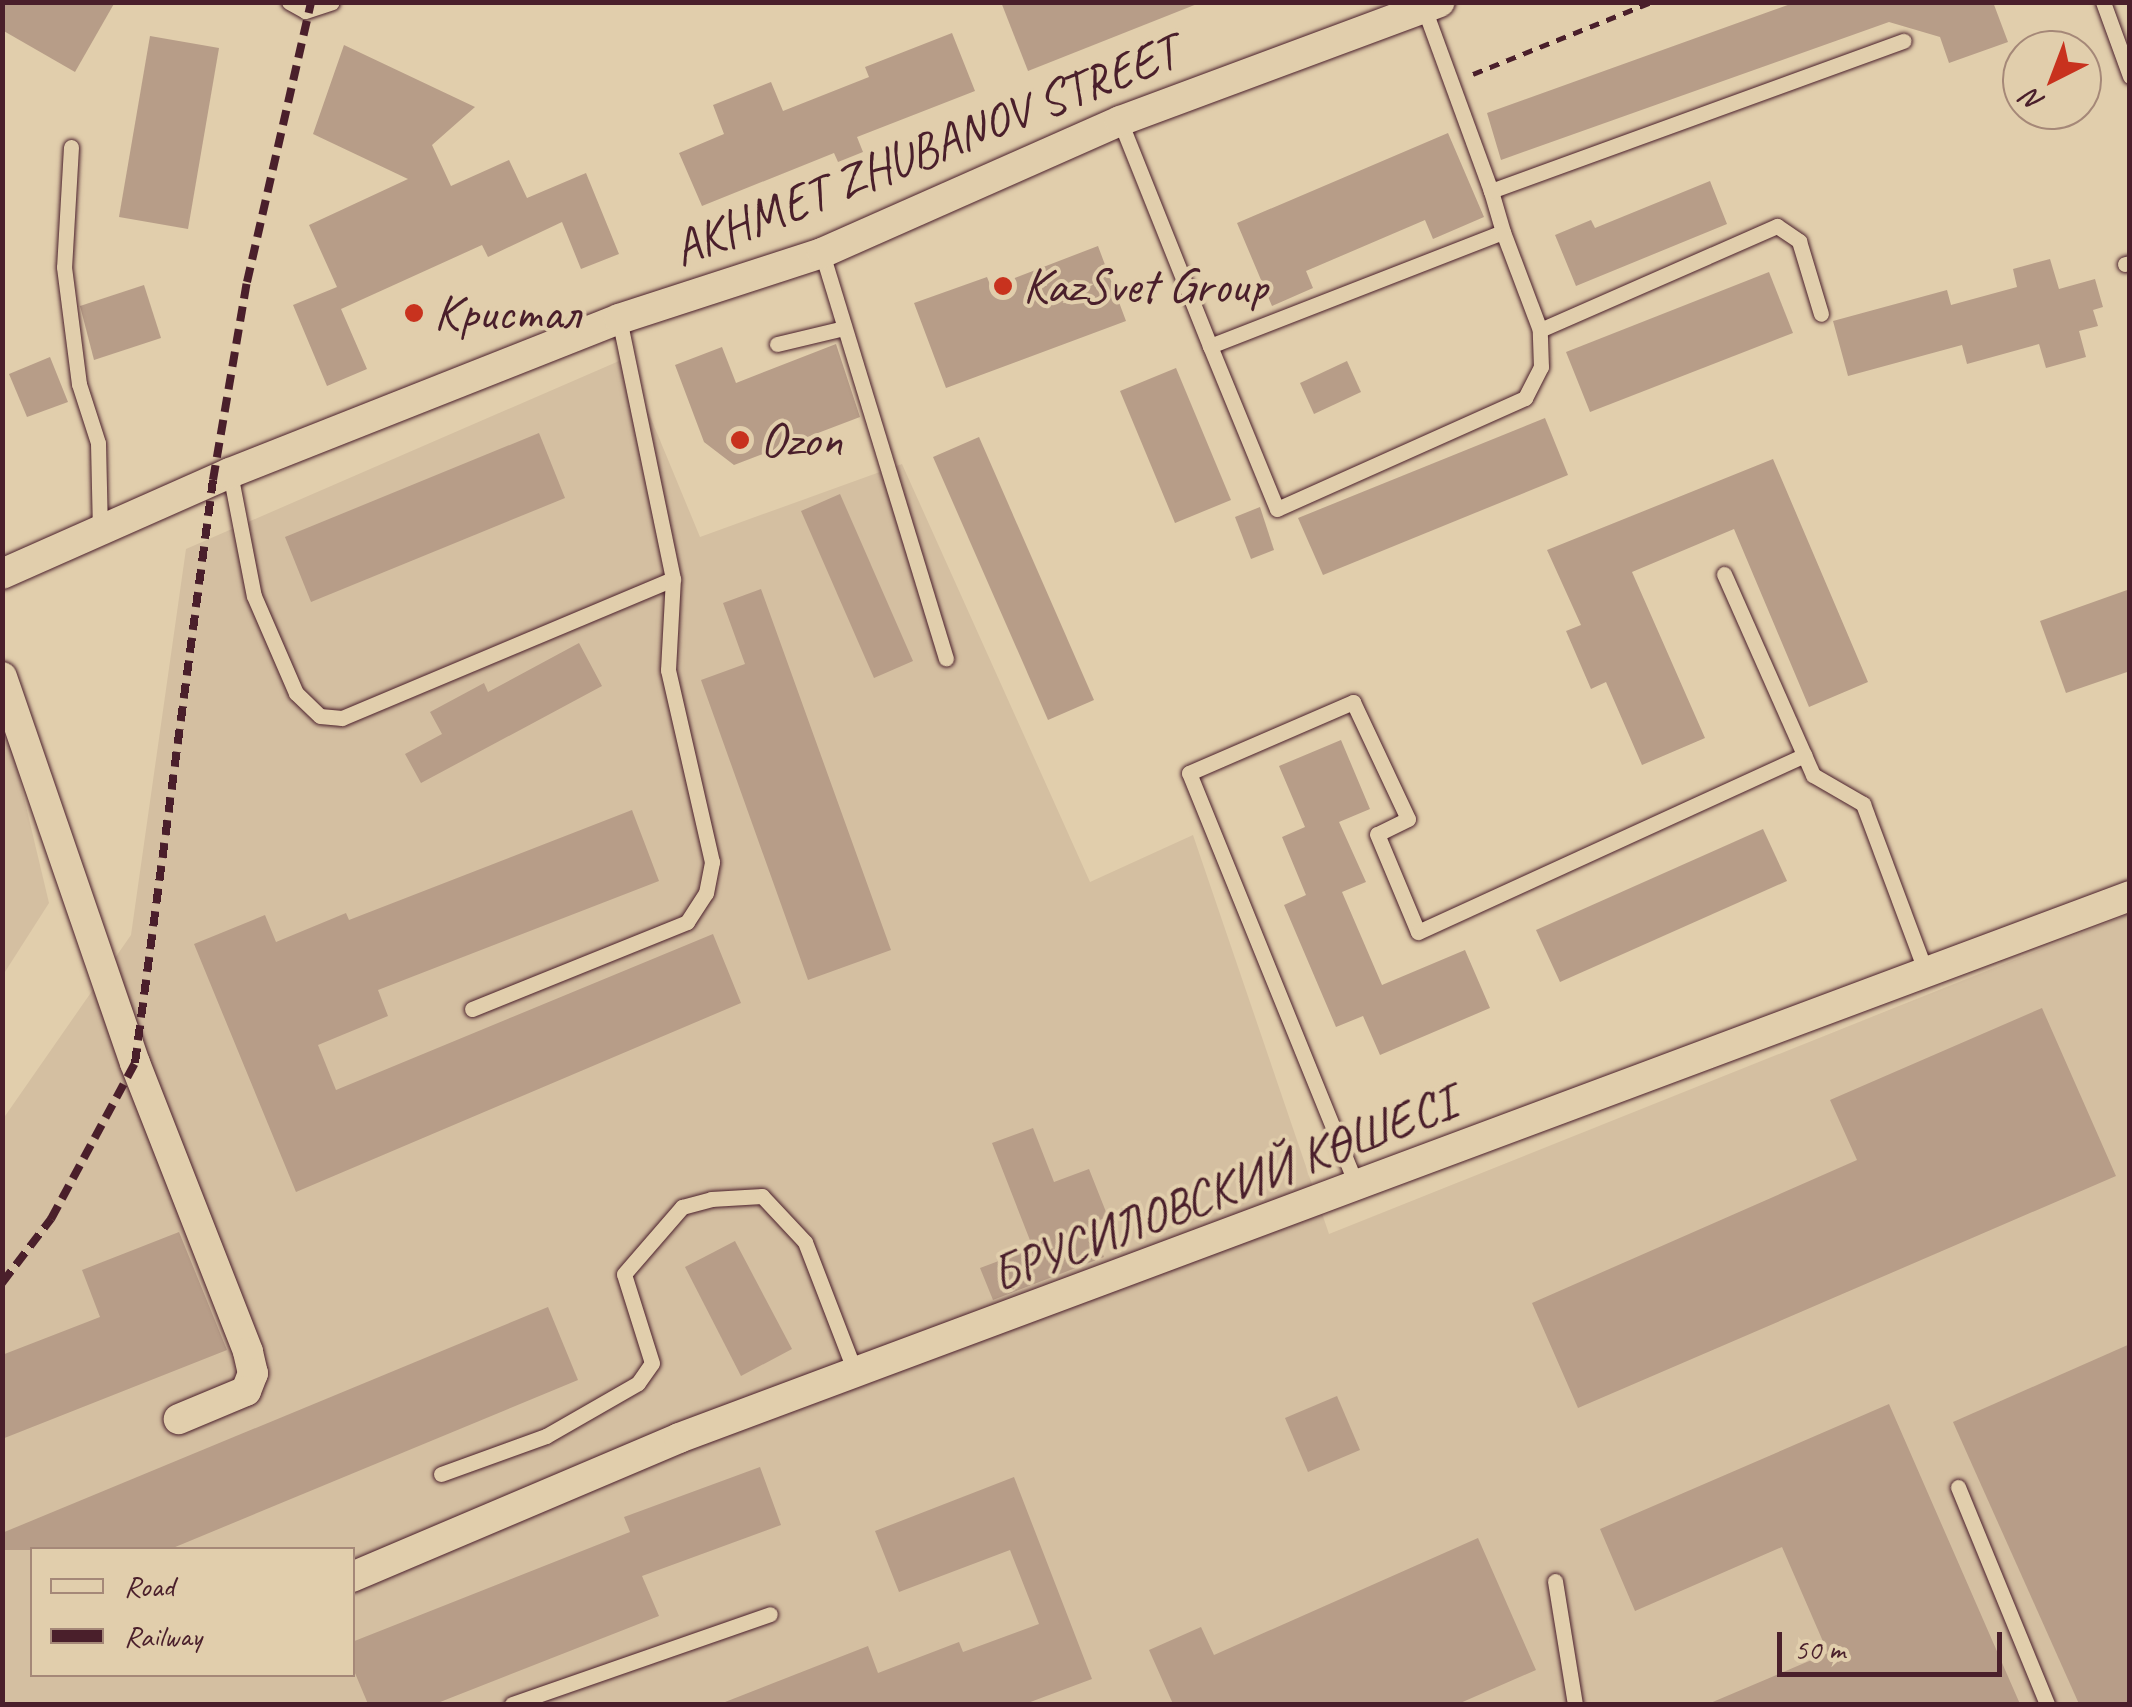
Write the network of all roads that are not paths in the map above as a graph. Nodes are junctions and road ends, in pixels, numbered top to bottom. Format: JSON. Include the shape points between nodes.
{"nodes":[{"id":1,"x":289,"y":2,"type":"edge"},
{"id":2,"x":332,"y":2,"type":"edge"},
{"id":3,"x":2103,"y":2,"type":"edge"},
{"id":4,"x":1432,"y":6,"type":"edge"},
{"id":5,"x":1904,"y":41,"type":"dead end"},
{"id":6,"x":2130,"y":76,"type":"edge"},
{"id":7,"x":1120,"y":121,"type":"junction"},
{"id":8,"x":71,"y":147,"type":"dead end"},
{"id":9,"x":1491,"y":191,"type":"junction"},
{"id":10,"x":1503,"y":232,"type":"junction"},
{"id":11,"x":822,"y":253,"type":"junction"},
{"id":12,"x":1821,"y":314,"type":"dead end"},
{"id":13,"x":620,"y":319,"type":"junction"},
{"id":14,"x":844,"y":328,"type":"junction"},
{"id":15,"x":1540,"y":330,"type":"junction"},
{"id":16,"x":777,"y":344,"type":"dead end"},
{"id":17,"x":1210,"y":346,"type":"junction"},
{"id":18,"x":230,"y":473,"type":"junction"},
{"id":19,"x":100,"y":531,"type":"junction"},
{"id":20,"x":2,"y":574,"type":"edge"},
{"id":21,"x":1724,"y":574,"type":"dead end"},
{"id":22,"x":672,"y":579,"type":"junction"},
{"id":23,"x":946,"y":658,"type":"dead end"},
{"id":24,"x":2,"y":677,"type":"edge"},
{"id":25,"x":1804,"y":755,"type":"junction"},
{"id":26,"x":2130,"y":896,"type":"edge"},
{"id":27,"x":1927,"y":975,"type":"junction"},
{"id":28,"x":472,"y":1009,"type":"dead end"},
{"id":29,"x":1358,"y":1189,"type":"junction"},
{"id":30,"x":856,"y":1374,"type":"junction"},
{"id":31,"x":179,"y":1420,"type":"dead end"},
{"id":32,"x":441,"y":1474,"type":"dead end"},
{"id":33,"x":1958,"y":1488,"type":"dead end"},
{"id":34,"x":355,"y":1575,"type":"edge"},
{"id":35,"x":1555,"y":1581,"type":"dead end"},
{"id":36,"x":770,"y":1614,"type":"dead end"},
{"id":37,"x":512,"y":1704,"type":"edge"},
{"id":38,"x":1575,"y":1704,"type":"edge"},
{"id":39,"x":2047,"y":1704,"type":"edge"}],
"edges":[{"from":1,"to":2,"type":"lane","via":[[305,11]]},
{"from":3,"to":6,"type":"lane"},
{"from":4,"to":7,"type":"street","name":"AKHMET ZHUBANOV STREET"},
{"from":4,"to":9,"type":"lane"},
{"from":5,"to":9,"type":"lane"},
{"from":7,"to":11,"type":"street","name":"AKHMET ZHUBANOV STREET"},
{"from":7,"to":17,"type":"lane"},
{"from":8,"to":19,"type":"lane","via":[[64,267],[79,384],[98,444]]},
{"from":9,"to":10,"type":"lane"},
{"from":10,"to":15,"type":"lane"},
{"from":10,"to":17,"type":"lane"},
{"from":11,"to":13,"type":"street","name":"AKHMET ZHUBANOV STREET"},
{"from":11,"to":14,"type":"lane"},
{"from":12,"to":15,"type":"lane","via":[[1799,241],[1778,226]]},
{"from":13,"to":18,"type":"street","name":"AKHMET ZHUBANOV STREET"},
{"from":13,"to":22,"type":"lane"},
{"from":14,"to":16,"type":"lane"},
{"from":14,"to":23,"type":"lane"},
{"from":15,"to":17,"type":"lane","via":[[1541,367],[1525,398],[1277,509]]},
{"from":18,"to":19,"type":"street","name":"AKHMET ZHUBANOV STREET"},
{"from":18,"to":22,"type":"lane","via":[[254,596],[296,693],[320,716],[342,718]]},
{"from":19,"to":20,"type":"street","name":"AKHMET ZHUBANOV STREET"},
{"from":21,"to":25,"type":"lane"},
{"from":22,"to":28,"type":"lane","via":[[668,670],[712,862],[706,893],[688,922]]},
{"from":24,"to":31,"type":"street","via":[[134,1064],[248,1352],[252,1373],[246,1391]]},
{"from":25,"to":27,"type":"lane","via":[[1812,775],[1864,804]]},
{"from":25,"to":29,"type":"lane","via":[[1418,932],[1378,834],[1408,819],[1353,702],[1189,773]]},
{"from":26,"to":27,"type":"street","name":"БРУСИЛОВСКИЙ КӨШЕСІ"},
{"from":27,"to":29,"type":"street","name":"БРУСИЛОВСКИЙ КӨШЕСІ"},
{"from":29,"to":30,"type":"street","name":"БРУСИЛОВСКИЙ КӨШЕСІ"},
{"from":30,"to":32,"type":"lane","via":[[805,1242],[762,1196],[711,1199],[682,1207],[624,1274],[652,1363],[638,1383],[546,1436]]},
{"from":30,"to":34,"type":"street","name":"БРУСИЛОВСКИЙ КӨШЕСІ","via":[[679,1438]]},
{"from":33,"to":39,"type":"lane"},
{"from":35,"to":38,"type":"lane"},
{"from":36,"to":37,"type":"lane"}]}
